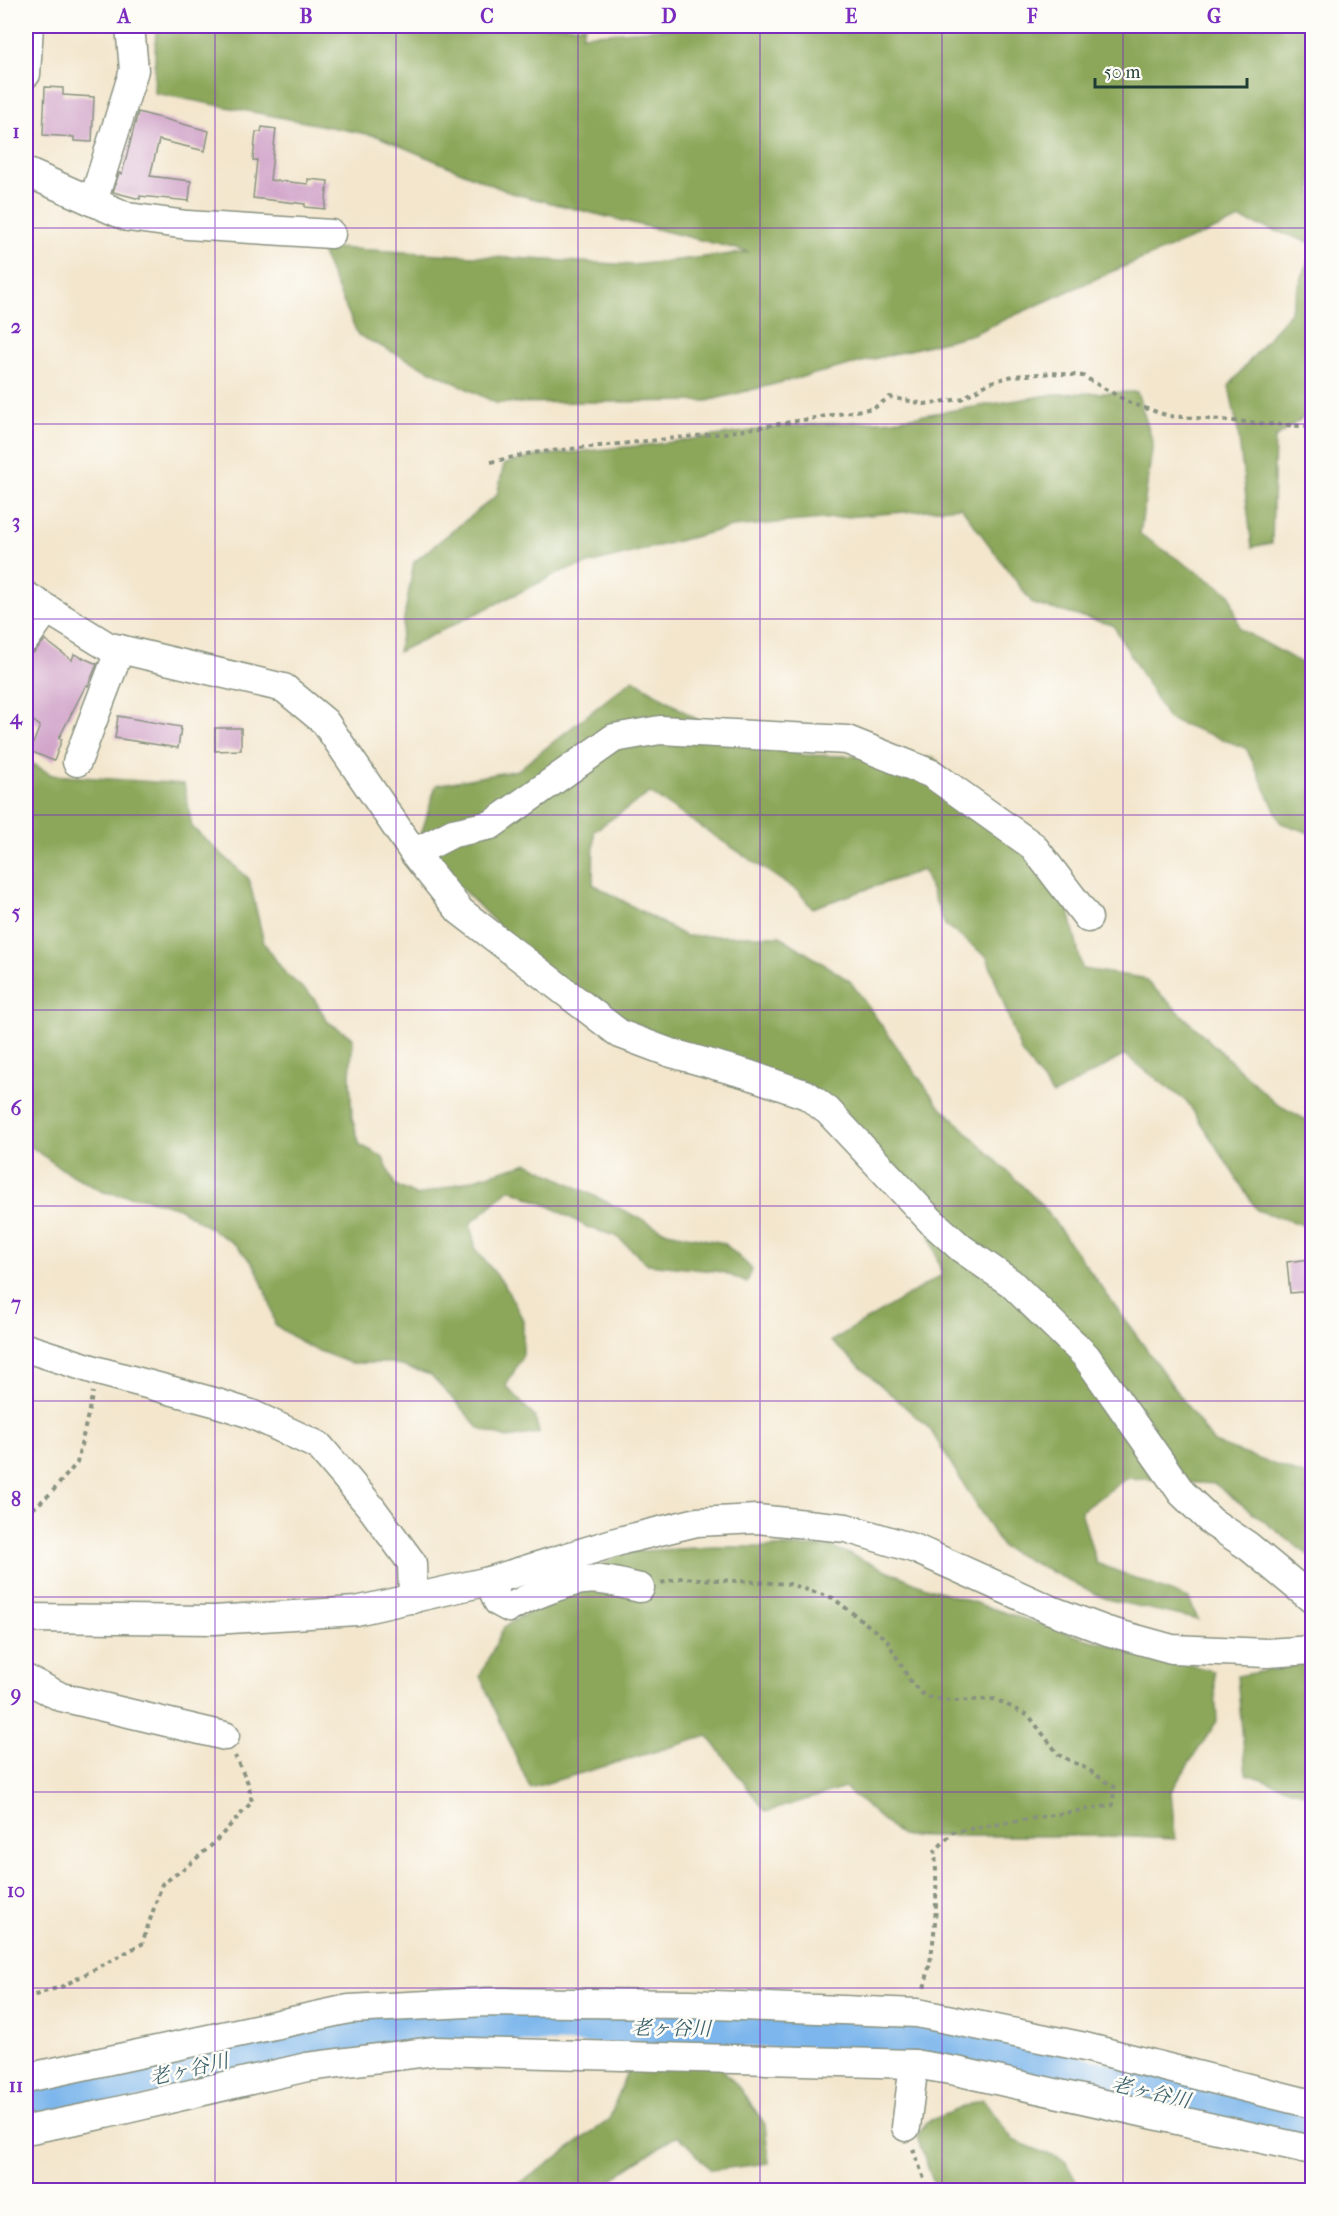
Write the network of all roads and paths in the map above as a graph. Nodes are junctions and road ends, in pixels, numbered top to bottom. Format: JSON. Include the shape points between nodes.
{"nodes":[{"id":1,"x":29,"y":26,"type":"edge"},
{"id":2,"x":130,"y":26,"type":"edge"},
{"id":3,"x":26,"y":74,"type":"edge"},
{"id":4,"x":26,"y":172,"type":"edge"},
{"id":5,"x":93,"y":202,"type":"junction"},
{"id":6,"x":331,"y":234,"type":"dead end"},
{"id":7,"x":1312,"y":427,"type":"edge"},
{"id":8,"x":491,"y":462,"type":"dead end"},
{"id":9,"x":36,"y":603,"type":"edge"},
{"id":10,"x":26,"y":638,"type":"edge"},
{"id":11,"x":120,"y":650,"type":"junction"},
{"id":12,"x":78,"y":762,"type":"dead end"},
{"id":13,"x":414,"y":853,"type":"junction"},
{"id":14,"x":1088,"y":918,"type":"dead end"},
{"id":15,"x":26,"y":1348,"type":"edge"},
{"id":16,"x":98,"y":1371,"type":"junction"},
{"id":17,"x":26,"y":1515,"type":"edge"},
{"id":18,"x":489,"y":1581,"type":"junction"},
{"id":19,"x":640,"y":1588,"type":"joint"},
{"id":20,"x":413,"y":1599,"type":"junction"},
{"id":21,"x":1312,"y":1599,"type":"edge"},
{"id":22,"x":26,"y":1618,"type":"edge"},
{"id":23,"x":1312,"y":1650,"type":"edge"},
{"id":24,"x":26,"y":1680,"type":"edge"},
{"id":25,"x":225,"y":1736,"type":"joint"},
{"id":26,"x":26,"y":1998,"type":"edge"},
{"id":27,"x":917,"y":2013,"type":"junction"},
{"id":28,"x":914,"y":2064,"type":"junction"},
{"id":29,"x":26,"y":2078,"type":"edge"},
{"id":30,"x":1312,"y":2104,"type":"edge"},
{"id":31,"x":906,"y":2127,"type":"joint"},
{"id":32,"x":26,"y":2130,"type":"edge"},
{"id":33,"x":1312,"y":2150,"type":"edge"},
{"id":34,"x":928,"y":2190,"type":"edge"}],
"edges":[{"from":1,"to":3,"type":"street"},
{"from":2,"to":5,"type":"street","via":[[134,70]]},
{"from":4,"to":5,"type":"street"},
{"from":5,"to":6,"type":"street","via":[[128,217],[187,225]]},
{"from":7,"to":8,"type":"path","via":[[1169,416],[1130,403],[1083,376],[1053,373],[991,382],[961,399],[924,404],[890,397],[874,408],[725,433],[531,453]]},
{"from":9,"to":10,"type":"street"},
{"from":9,"to":11,"type":"street"},
{"from":11,"to":12,"type":"street"},
{"from":11,"to":13,"type":"street","via":[[284,688],[325,722]]},
{"from":13,"to":14,"type":"street","via":[[453,833],[491,825],[614,738],[660,730],[847,740],[932,774],[1033,846]]},
{"from":13,"to":21,"type":"street","via":[[460,911],[620,1034],[807,1095],[828,1111],[947,1235],[1011,1283],[1086,1356],[1182,1494]]},
{"from":15,"to":16,"type":"street"},
{"from":16,"to":17,"type":"path","via":[[78,1463]]},
{"from":16,"to":20,"type":"street","via":[[251,1414],[319,1446],[412,1563]]},
{"from":18,"to":19,"type":"street","via":[[498,1602],[509,1608],[528,1597],[584,1580]]},
{"from":18,"to":20,"type":"street"},
{"from":18,"to":23,"type":"street","via":[[687,1524],[757,1519],[846,1528],[916,1549],[1050,1610],[1172,1649],[1267,1653]]},
{"from":19,"to":27,"type":"path","via":[[681,1578],[789,1584],[833,1598],[886,1640],[912,1684],[926,1697],[952,1701],[995,1699],[1012,1707],[1029,1716],[1059,1755],[1114,1787],[1113,1804],[953,1832],[935,1851],[938,1891],[928,1974]]},
{"from":20,"to":22,"type":"street","via":[[356,1611],[214,1620]]},
{"from":24,"to":25,"type":"street","via":[[61,1697]]},
{"from":25,"to":26,"type":"path","via":[[248,1783],[252,1802],[212,1845],[162,1884],[142,1944],[63,1986]]},
{"from":27,"to":29,"type":"street","via":[[690,2004],[487,2002],[349,2009]]},
{"from":27,"to":30,"type":"street","via":[[1085,2047]]},
{"from":28,"to":31,"type":"street"},
{"from":28,"to":32,"type":"street","via":[[435,2051],[307,2067]]},
{"from":28,"to":33,"type":"street"},
{"from":31,"to":34,"type":"path"}]}
